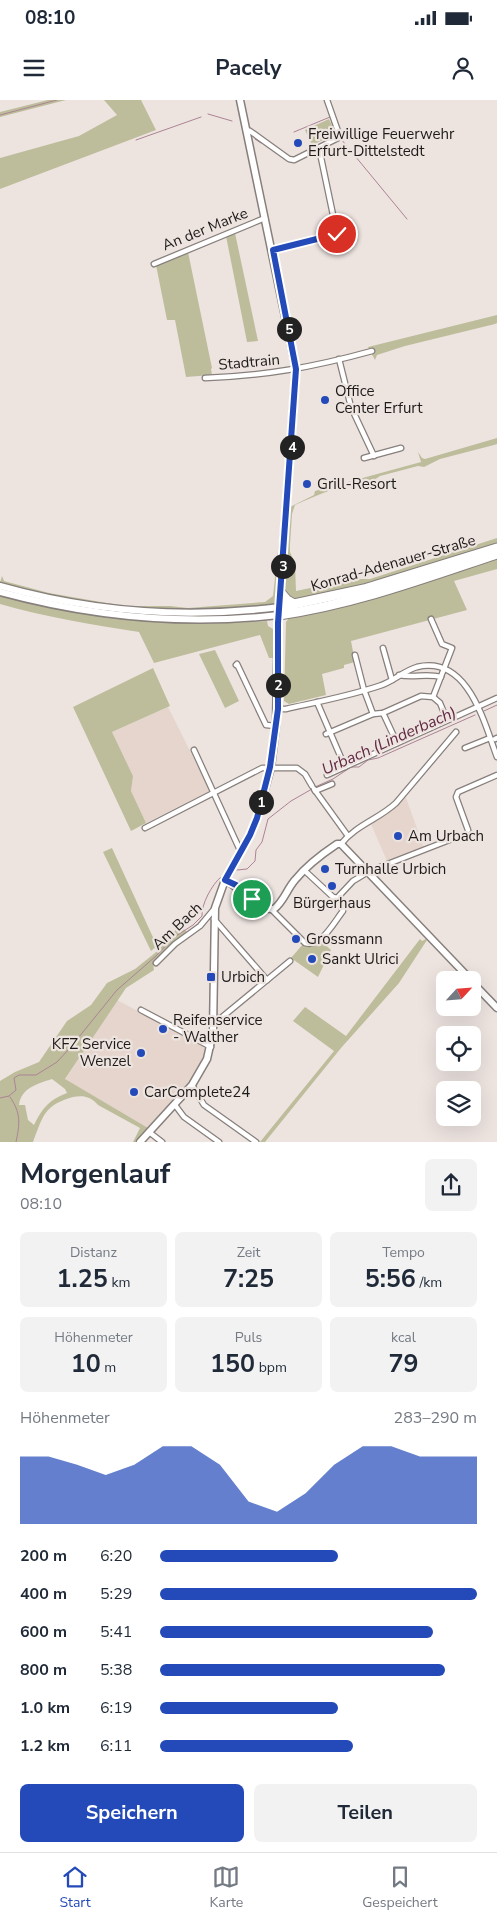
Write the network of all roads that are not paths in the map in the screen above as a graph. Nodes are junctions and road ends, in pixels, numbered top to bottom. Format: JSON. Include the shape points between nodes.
{"nodes":[{"id":1,"x":240,"y":100,"type":"edge"},
{"id":2,"x":326,"y":100,"type":"edge"},
{"id":3,"x":246,"y":130,"type":"junction"},
{"id":4,"x":319,"y":148,"type":"junction"},
{"id":5,"x":265,"y":218,"type":"junction"},
{"id":6,"x":273,"y":250,"type":"junction"},
{"id":7,"x":154,"y":264,"type":"dead end"},
{"id":8,"x":372,"y":351,"type":"dead end"},
{"id":9,"x":339,"y":359,"type":"junction"},
{"id":10,"x":296,"y":369,"type":"junction"},
{"id":11,"x":204,"y":378,"type":"dead end"},
{"id":12,"x":401,"y":448,"type":"dead end"},
{"id":13,"x":374,"y":456,"type":"junction"},
{"id":14,"x":364,"y":458,"type":"dead end"},
{"id":15,"x":497,"y":548,"type":"edge"},
{"id":16,"x":497,"y":554,"type":"edge"},
{"id":17,"x":0,"y":586,"type":"edge"},
{"id":18,"x":0,"y":592,"type":"edge"},
{"id":19,"x":281,"y":593,"type":"junction"},
{"id":20,"x":294,"y":604,"type":"junction"},
{"id":21,"x":280,"y":611,"type":"junction"},
{"id":22,"x":265,"y":616,"type":"junction"},
{"id":23,"x":431,"y":619,"type":"dead end"},
{"id":24,"x":278,"y":629,"type":"junction"},
{"id":25,"x":383,"y":648,"type":"dead end"},
{"id":26,"x":355,"y":655,"type":"dead end"},
{"id":27,"x":236,"y":665,"type":"dead end"},
{"id":28,"x":444,"y":669,"type":"junction"},
{"id":29,"x":399,"y":675,"type":"junction"},
{"id":30,"x":441,"y":676,"type":"junction"},
{"id":31,"x":392,"y":680,"type":"junction"},
{"id":32,"x":364,"y":690,"type":"junction"},
{"id":33,"x":433,"y":697,"type":"junction"},
{"id":34,"x":497,"y":698,"type":"edge"},
{"id":35,"x":316,"y":702,"type":"junction"},
{"id":36,"x":477,"y":707,"type":"junction"},
{"id":37,"x":278,"y":709,"type":"junction"},
{"id":38,"x":383,"y":713,"type":"junction"},
{"id":39,"x":373,"y":714,"type":"junction"},
{"id":40,"x":447,"y":720,"type":"junction"},
{"id":41,"x":276,"y":726,"type":"junction"},
{"id":42,"x":456,"y":732,"type":"dead end"},
{"id":43,"x":328,"y":733,"type":"junction"},
{"id":44,"x":494,"y":738,"type":"edge"},
{"id":45,"x":397,"y":743,"type":"junction"},
{"id":46,"x":465,"y":748,"type":"dead end"},
{"id":47,"x":194,"y":750,"type":"dead end"},
{"id":48,"x":497,"y":757,"type":"edge"},
{"id":49,"x":270,"y":767,"type":"junction"},
{"id":50,"x":345,"y":767,"type":"junction"},
{"id":51,"x":497,"y":774,"type":"edge"},
{"id":52,"x":327,"y":775,"type":"dead end"},
{"id":53,"x":332,"y":784,"type":"dead end"},
{"id":54,"x":314,"y":789,"type":"junction"},
{"id":55,"x":213,"y":792,"type":"junction"},
{"id":56,"x":145,"y":828,"type":"dead end"},
{"id":57,"x":468,"y":830,"type":"dead end"},
{"id":58,"x":348,"y":836,"type":"junction"},
{"id":59,"x":458,"y":837,"type":"dead end"},
{"id":60,"x":341,"y":844,"type":"junction"},
{"id":61,"x":242,"y":850,"type":"junction"},
{"id":62,"x":304,"y":870,"type":"junction"},
{"id":63,"x":369,"y":872,"type":"junction"},
{"id":64,"x":225,"y":880,"type":"junction"},
{"id":65,"x":337,"y":898,"type":"junction"},
{"id":66,"x":214,"y":908,"type":"junction"},
{"id":67,"x":271,"y":909,"type":"junction"},
{"id":68,"x":214,"y":918,"type":"junction"},
{"id":69,"x":290,"y":961,"type":"dead end"},
{"id":70,"x":156,"y":963,"type":"dead end"},
{"id":71,"x":463,"y":971,"type":"edge"},
{"id":72,"x":267,"y":980,"type":"junction"},
{"id":73,"x":481,"y":991,"type":"edge"},
{"id":74,"x":497,"y":1008,"type":"edge"},
{"id":75,"x":141,"y":1010,"type":"dead end"},
{"id":76,"x":214,"y":1019,"type":"junction"},
{"id":77,"x":210,"y":1047,"type":"junction"},
{"id":78,"x":192,"y":1085,"type":"junction"},
{"id":79,"x":175,"y":1105,"type":"junction"},
{"id":80,"x":149,"y":1132,"type":"junction"},
{"id":81,"x":140,"y":1142,"type":"edge"},
{"id":82,"x":162,"y":1142,"type":"edge"},
{"id":83,"x":219,"y":1142,"type":"edge"},
{"id":84,"x":256,"y":1142,"type":"edge"}],
"edges":[{"from":1,"to":3,"type":"street"},
{"from":2,"to":4,"type":"street","via":[[340,137]]},
{"from":3,"to":4,"type":"street","via":[[292,161]]},
{"from":3,"to":5,"type":"street"},
{"from":4,"to":6,"type":"street","via":[[337,234]]},
{"from":5,"to":6,"type":"street"},
{"from":5,"to":7,"type":"street","name":"An der Marke"},
{"from":6,"to":10,"type":"street"},
{"from":8,"to":9,"type":"street","name":"Stadtrain"},
{"from":9,"to":10,"type":"street","name":"Stadtrain"},
{"from":9,"to":13,"type":"street","via":[[351,407]]},
{"from":10,"to":11,"type":"street","name":"Stadtrain","via":[[263,375]]},
{"from":10,"to":19,"type":"street"},
{"from":12,"to":13,"type":"street"},
{"from":13,"to":14,"type":"street"},
{"from":15,"to":20,"type":"highway","name":"Konrad-Adenauer-Straße","via":[[384,584]]},
{"from":16,"to":21,"type":"highway","name":"Konrad-Adenauer-Straße","via":[[364,597],[324,607]]},
{"from":17,"to":21,"type":"street","name":"Konrad-Adenauer-Straße","via":[[70,603],[149,612]]},
{"from":18,"to":22,"type":"street","name":"Konrad-Adenauer-Straße","via":[[66,608],[134,618],[196,620]]},
{"from":19,"to":20,"type":"highway"},
{"from":19,"to":21,"type":"street"},
{"from":20,"to":21,"type":"highway","name":"Konrad-Adenauer-Straße"},
{"from":21,"to":22,"type":"street","name":"Konrad-Adenauer-Straße"},
{"from":21,"to":24,"type":"street"},
{"from":22,"to":24,"type":"street"},
{"from":23,"to":28,"type":"street","via":[[442,644],[452,648]]},
{"from":24,"to":37,"type":"street"},
{"from":25,"to":31,"type":"street"},
{"from":26,"to":32,"type":"street"},
{"from":27,"to":41,"type":"street","via":[[266,725]]},
{"from":28,"to":29,"type":"street","via":[[418,667]]},
{"from":28,"to":30,"type":"street"},
{"from":28,"to":36,"type":"street","via":[[464,683]]},
{"from":29,"to":30,"type":"street"},
{"from":29,"to":31,"type":"street"},
{"from":30,"to":33,"type":"street"},
{"from":31,"to":32,"type":"street"},
{"from":32,"to":35,"type":"street"},
{"from":32,"to":39,"type":"street"},
{"from":33,"to":38,"type":"street","via":[[421,696]]},
{"from":33,"to":40,"type":"street","via":[[440,703]]},
{"from":34,"to":36,"type":"street"},
{"from":35,"to":37,"type":"street"},
{"from":35,"to":43,"type":"street"},
{"from":36,"to":40,"type":"street"},
{"from":36,"to":44,"type":"street"},
{"from":37,"to":41,"type":"street"},
{"from":38,"to":39,"type":"street"},
{"from":38,"to":45,"type":"street"},
{"from":39,"to":43,"type":"street"},
{"from":40,"to":45,"type":"street"},
{"from":41,"to":49,"type":"street"},
{"from":42,"to":58,"type":"street","via":[[396,803]]},
{"from":43,"to":50,"type":"street"},
{"from":44,"to":46,"type":"street"},
{"from":44,"to":48,"type":"street"},
{"from":45,"to":50,"type":"street"},
{"from":47,"to":55,"type":"street"},
{"from":49,"to":54,"type":"street","via":[[297,768]]},
{"from":49,"to":55,"type":"street","via":[[259,769]]},
{"from":49,"to":61,"type":"street","via":[[257,818]]},
{"from":50,"to":52,"type":"street"},
{"from":51,"to":57,"type":"street","via":[[458,792],[456,797]]},
{"from":53,"to":54,"type":"street"},
{"from":54,"to":58,"type":"street"},
{"from":55,"to":56,"type":"street"},
{"from":55,"to":61,"type":"street"},
{"from":58,"to":60,"type":"street"},
{"from":59,"to":63,"type":"street"},
{"from":60,"to":62,"type":"street"},
{"from":60,"to":63,"type":"street"},
{"from":61,"to":64,"type":"street"},
{"from":62,"to":65,"type":"street"},
{"from":62,"to":67,"type":"street","via":[[281,902]]},
{"from":63,"to":65,"type":"street"},
{"from":63,"to":71,"type":"street"},
{"from":64,"to":66,"type":"street"},
{"from":64,"to":67,"type":"street","via":[[236,885],[262,908]]},
{"from":65,"to":67,"type":"street","via":[[343,911],[319,940],[308,944]]},
{"from":66,"to":68,"type":"street"},
{"from":66,"to":70,"type":"street","name":"Am Bach","via":[[200,926]]},
{"from":68,"to":72,"type":"street"},
{"from":68,"to":76,"type":"street"},
{"from":69,"to":72,"type":"street"},
{"from":72,"to":76,"type":"street","via":[[221,1018]]},
{"from":73,"to":74,"type":"street"},
{"from":75,"to":77,"type":"street"},
{"from":76,"to":77,"type":"street"},
{"from":77,"to":78,"type":"street"},
{"from":78,"to":79,"type":"street"},
{"from":78,"to":84,"type":"street","via":[[204,1105]]},
{"from":79,"to":80,"type":"street"},
{"from":79,"to":83,"type":"street","via":[[184,1117]]},
{"from":80,"to":81,"type":"street"},
{"from":80,"to":82,"type":"street"}]}
